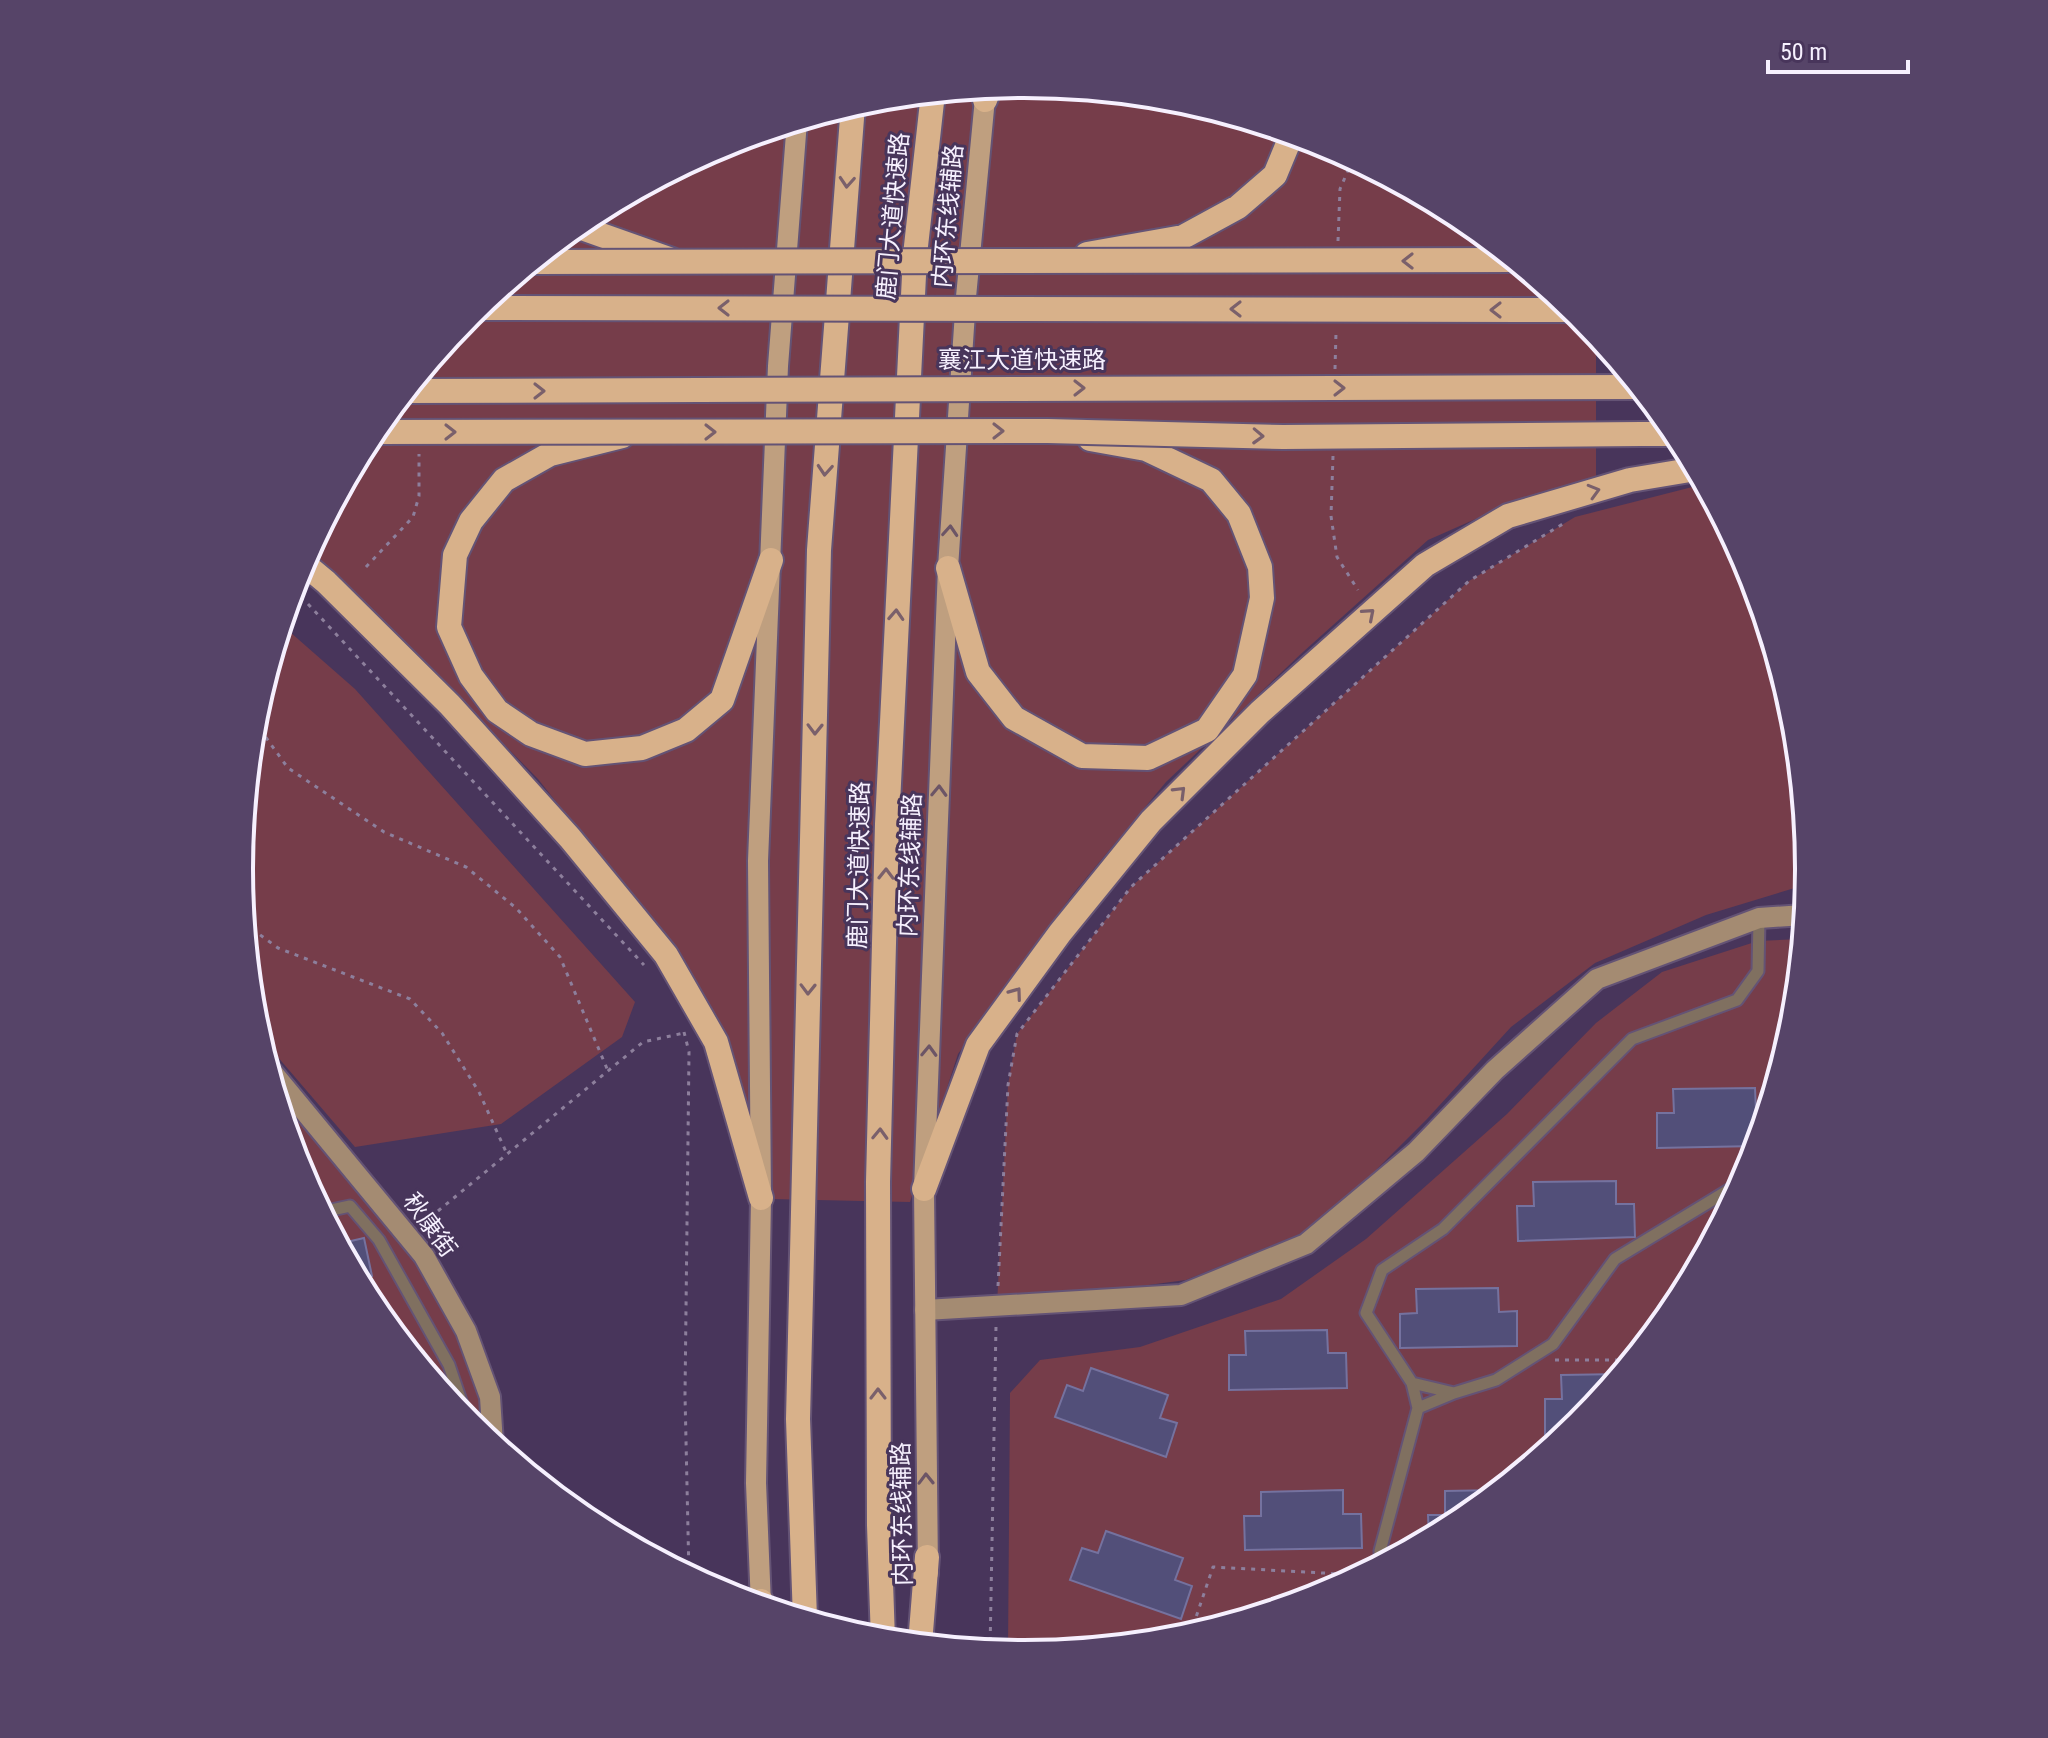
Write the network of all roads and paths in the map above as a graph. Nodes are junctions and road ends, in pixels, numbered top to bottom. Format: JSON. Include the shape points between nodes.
{"nodes":[{"id":1,"x":986,"y":100,"type":"edge"},
{"id":2,"x":932,"y":104,"type":"edge"},
{"id":3,"x":852,"y":118,"type":"edge"},
{"id":4,"x":796,"y":133,"type":"edge"},
{"id":5,"x":1287,"y":145,"type":"edge"},
{"id":6,"x":591,"y":231,"type":"edge"},
{"id":7,"x":1497,"y":260,"type":"edge"},
{"id":8,"x":674,"y":261,"type":"junction"},
{"id":9,"x":549,"y":262,"type":"edge"},
{"id":10,"x":1046,"y":262,"type":"junction"},
{"id":11,"x":496,"y":308,"type":"edge"},
{"id":12,"x":1554,"y":310,"type":"edge"},
{"id":13,"x":1625,"y":387,"type":"edge"},
{"id":14,"x":419,"y":391,"type":"edge"},
{"id":15,"x":1048,"y":431,"type":"junction"},
{"id":16,"x":389,"y":432,"type":"edge"},
{"id":17,"x":632,"y":433,"type":"junction"},
{"id":18,"x":1660,"y":434,"type":"edge"},
{"id":19,"x":419,"y":451,"type":"dead end"},
{"id":20,"x":1684,"y":471,"type":"edge"},
{"id":21,"x":1575,"y":517,"type":"dead end"},
{"id":22,"x":771,"y":560,"type":"junction"},
{"id":23,"x":366,"y":567,"type":"dead end"},
{"id":24,"x":948,"y":568,"type":"junction"},
{"id":25,"x":313,"y":571,"type":"edge"},
{"id":26,"x":302,"y":600,"type":"edge"},
{"id":27,"x":265,"y":736,"type":"edge"},
{"id":28,"x":1793,"y":916,"type":"edge"},
{"id":29,"x":1759,"y":918,"type":"junction"},
{"id":30,"x":256,"y":932,"type":"edge"},
{"id":31,"x":654,"y":975,"type":"dead end"},
{"id":32,"x":682,"y":1021,"type":"dead end"},
{"id":33,"x":684,"y":1033,"type":"junction"},
{"id":34,"x":608,"y":1071,"type":"junction"},
{"id":35,"x":285,"y":1087,"type":"edge"},
{"id":36,"x":507,"y":1154,"type":"junction"},
{"id":37,"x":924,"y":1189,"type":"junction"},
{"id":38,"x":1722,"y":1194,"type":"edge"},
{"id":39,"x":761,"y":1198,"type":"junction"},
{"id":40,"x":333,"y":1210,"type":"edge"},
{"id":41,"x":414,"y":1243,"type":"junction"},
{"id":42,"x":997,"y":1305,"type":"junction"},
{"id":43,"x":925,"y":1310,"type":"junction"},
{"id":44,"x":1535,"y":1356,"type":"junction"},
{"id":45,"x":1618,"y":1360,"type":"edge"},
{"id":46,"x":1412,"y":1383,"type":"junction"},
{"id":47,"x":458,"y":1392,"type":"edge"},
{"id":48,"x":1454,"y":1393,"type":"junction"},
{"id":49,"x":1418,"y":1408,"type":"junction"},
{"id":50,"x":492,"y":1426,"type":"edge"},
{"id":51,"x":1380,"y":1552,"type":"edge"},
{"id":52,"x":927,"y":1557,"type":"junction"},
{"id":53,"x":689,"y":1563,"type":"edge"},
{"id":54,"x":1335,"y":1574,"type":"edge"},
{"id":55,"x":761,"y":1593,"type":"edge"},
{"id":56,"x":805,"y":1608,"type":"edge"},
{"id":57,"x":1195,"y":1620,"type":"edge"},
{"id":58,"x":883,"y":1626,"type":"edge"},
{"id":59,"x":921,"y":1633,"type":"edge"},
{"id":60,"x":931,"y":1634,"type":"edge"},
{"id":61,"x":990,"y":1639,"type":"edge"}],
"edges":[{"from":24,"to":1,"type":"main road","name":"内环东线辅路","one_way":true,"via":[[966,297]]},
{"from":58,"to":2,"type":"highway","name":"鹿门大道快速路","one_way":true,"via":[[878,1182],[887,824],[915,255]]},
{"from":3,"to":56,"type":"highway","name":"鹿门大道快速路","one_way":true,"via":[[819,550],[798,1419]]},
{"from":4,"to":22,"type":"main road","via":[[778,366]]},
{"from":5,"to":10,"type":"highway","bridge":true,"via":[[1275,175],[1238,207],[1183,237]]},
{"from":6,"to":8,"type":"highway"},
{"from":7,"to":10,"type":"highway","one_way":true,"bridge":true},
{"from":8,"to":9,"type":"highway","bridge":true},
{"from":8,"to":10,"type":"highway","bridge":true},
{"from":12,"to":11,"type":"highway","one_way":true,"bridge":true},
{"from":14,"to":13,"type":"highway","name":"襄江大道快速路","one_way":true,"bridge":true},
{"from":17,"to":15,"type":"highway","one_way":true,"bridge":true},
{"from":15,"to":18,"type":"highway","one_way":true,"bridge":true,"via":[[1283,437]]},
{"from":15,"to":24,"type":"highway","bridge":true,"via":[[1146,449],[1211,480],[1239,514],[1260,567],[1262,598],[1245,675],[1207,730],[1148,758],[1082,756],[1014,718],[978,672]]},
{"from":16,"to":17,"type":"highway","one_way":true,"bridge":true},
{"from":17,"to":22,"type":"highway","via":[[550,454],[504,480],[471,521],[455,555],[449,627],[471,676],[497,711],[531,734],[585,754],[642,748],[686,730],[722,700]]},
{"from":19,"to":23,"type":"path","via":[[419,496],[413,517]]},
{"from":37,"to":20,"type":"highway","one_way":true,"via":[[978,1045],[1151,821],[1260,712],[1425,565],[1508,516],[1630,480]]},
{"from":21,"to":42,"type":"path","via":[[1469,581],[1131,887],[1017,1034],[1008,1085]]},
{"from":22,"to":39,"type":"main road","via":[[758,861]]},
{"from":37,"to":24,"type":"main road","name":"内环东线辅路","one_way":true},
{"from":25,"to":39,"type":"highway","via":[[450,705],[666,955],[716,1042]]},
{"from":26,"to":31,"type":"path"},
{"from":27,"to":34,"type":"path","via":[[288,768],[384,832],[466,867],[516,908],[560,957]]},
{"from":28,"to":29,"type":"street"},
{"from":29,"to":42,"type":"street","via":[[1597,979],[1495,1070],[1416,1152],[1306,1244],[1181,1295]]},
{"from":29,"to":46,"type":"lane","via":[[1758,971],[1737,1000],[1632,1039],[1443,1229],[1382,1270],[1366,1313]]},
{"from":30,"to":36,"type":"path","via":[[278,948],[410,999],[442,1033],[464,1068]]},
{"from":32,"to":33,"type":"path"},
{"from":33,"to":34,"type":"path","via":[[643,1042]]},
{"from":33,"to":53,"type":"path","via":[[689,1052]]},
{"from":34,"to":36,"type":"path"},
{"from":35,"to":41,"type":"street","name":"秋康街"},
{"from":36,"to":41,"type":"path","via":[[438,1211]]},
{"from":37,"to":43,"type":"main road","name":"内环东线辅路"},
{"from":38,"to":44,"type":"lane","via":[[1615,1259],[1553,1344]]},
{"from":39,"to":55,"type":"main road","via":[[756,1483]]},
{"from":40,"to":47,"type":"lane","via":[[350,1206],[379,1240],[449,1365]]},
{"from":41,"to":50,"type":"street","name":"秋康街","via":[[466,1331],[490,1397]]},
{"from":42,"to":43,"type":"street"},
{"from":42,"to":61,"type":"path"},
{"from":52,"to":43,"type":"main road","name":"内环东线辅路","one_way":true},
{"from":44,"to":45,"type":"path"},
{"from":44,"to":48,"type":"lane","via":[[1496,1380]]},
{"from":46,"to":48,"type":"lane"},
{"from":46,"to":49,"type":"lane"},
{"from":48,"to":49,"type":"lane"},
{"from":49,"to":51,"type":"lane"},
{"from":52,"to":59,"type":"highway"},
{"from":52,"to":60,"type":"main road","name":"内环东线辅路"},
{"from":54,"to":57,"type":"path","via":[[1213,1567]]}]}
